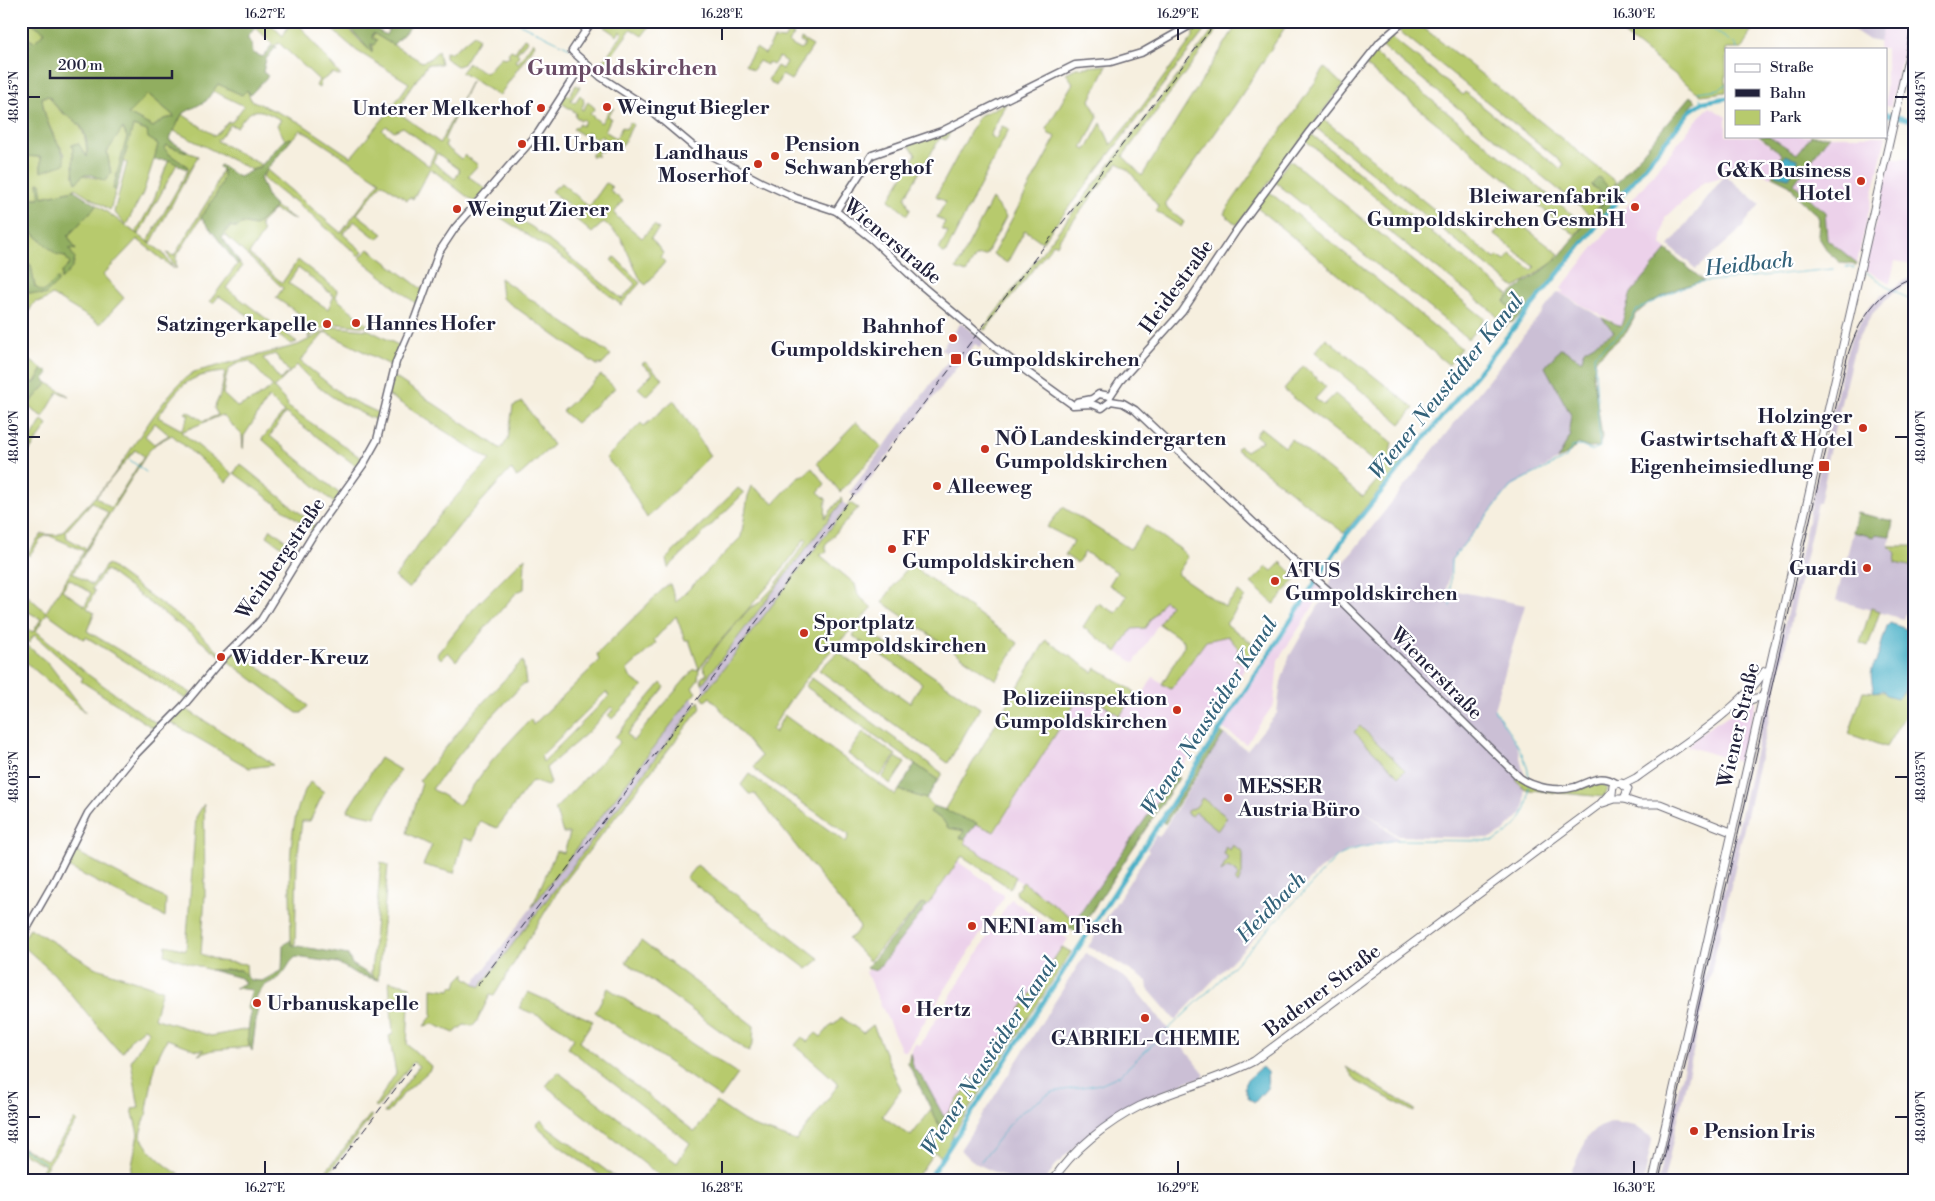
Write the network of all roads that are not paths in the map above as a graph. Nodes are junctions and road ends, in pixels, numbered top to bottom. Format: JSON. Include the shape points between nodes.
{"nodes":[{"id":1,"x":592,"y":21,"type":"edge"},
{"id":2,"x":1198,"y":21,"type":"edge"},
{"id":3,"x":1404,"y":21,"type":"edge"},
{"id":4,"x":1914,"y":33,"type":"edge"},
{"id":5,"x":583,"y":63,"type":"junction"},
{"id":6,"x":836,"y":212,"type":"junction"},
{"id":7,"x":1108,"y":397,"type":"junction"},
{"id":8,"x":1092,"y":402,"type":"junction"},
{"id":9,"x":1768,"y":667,"type":"junction"},
{"id":10,"x":1762,"y":696,"type":"junction"},
{"id":11,"x":1734,"y":706,"type":"junction"},
{"id":12,"x":1620,"y":791,"type":"junction"},
{"id":13,"x":1731,"y":832,"type":"junction"},
{"id":14,"x":21,"y":939,"type":"edge"},
{"id":15,"x":1053,"y":1180,"type":"edge"},
{"id":16,"x":1653,"y":1180,"type":"edge"}],
"edges":[{"from":1,"to":5,"type":"street","name":"Wienerstraße","via":[[572,51]]},
{"from":2,"to":6,"type":"street","via":[[1141,53],[1111,62],[1075,66],[942,131],[872,155]]},
{"from":3,"to":7,"type":"street","name":"Heidestraße","via":[[1380,42],[1309,132],[1236,231],[1182,312]]},
{"from":4,"to":9,"type":"main road","name":"Wiener Straße"},
{"from":5,"to":6,"type":"street","name":"Wienerstraße","via":[[644,105],[693,146],[761,182]]},
{"from":5,"to":14,"type":"street","name":"Weinbergstraße","via":[[538,133],[455,228],[436,258],[396,362],[373,450],[313,535],[261,620],[135,755],[88,813]]},
{"from":6,"to":8,"type":"street","name":"Wienerstraße","via":[[873,240],[997,349],[1069,402],[1079,406]]},
{"from":7,"to":8,"type":"street","name":"Wienerstraße","via":[[1094,396]]},
{"from":7,"to":8,"type":"street","name":"Wienerstraße","via":[[1102,408]]},
{"from":7,"to":12,"type":"street","name":"Wienerstraße","via":[[1135,410],[1528,783],[1569,788],[1599,778]]},
{"from":9,"to":10,"type":"main road","name":"Wiener Straße"},
{"from":9,"to":11,"type":"main road"},
{"from":10,"to":11,"type":"main road"},
{"from":10,"to":13,"type":"main road","name":"Wiener Straße"},
{"from":11,"to":12,"type":"main road"},
{"from":12,"to":13,"type":"main road","via":[[1640,804],[1660,804]]},
{"from":12,"to":15,"type":"main road","name":"Badener Straße","via":[[1254,1061],[1140,1106],[1091,1139]]},
{"from":13,"to":16,"type":"main road","name":"Wiener Straße"}]}
